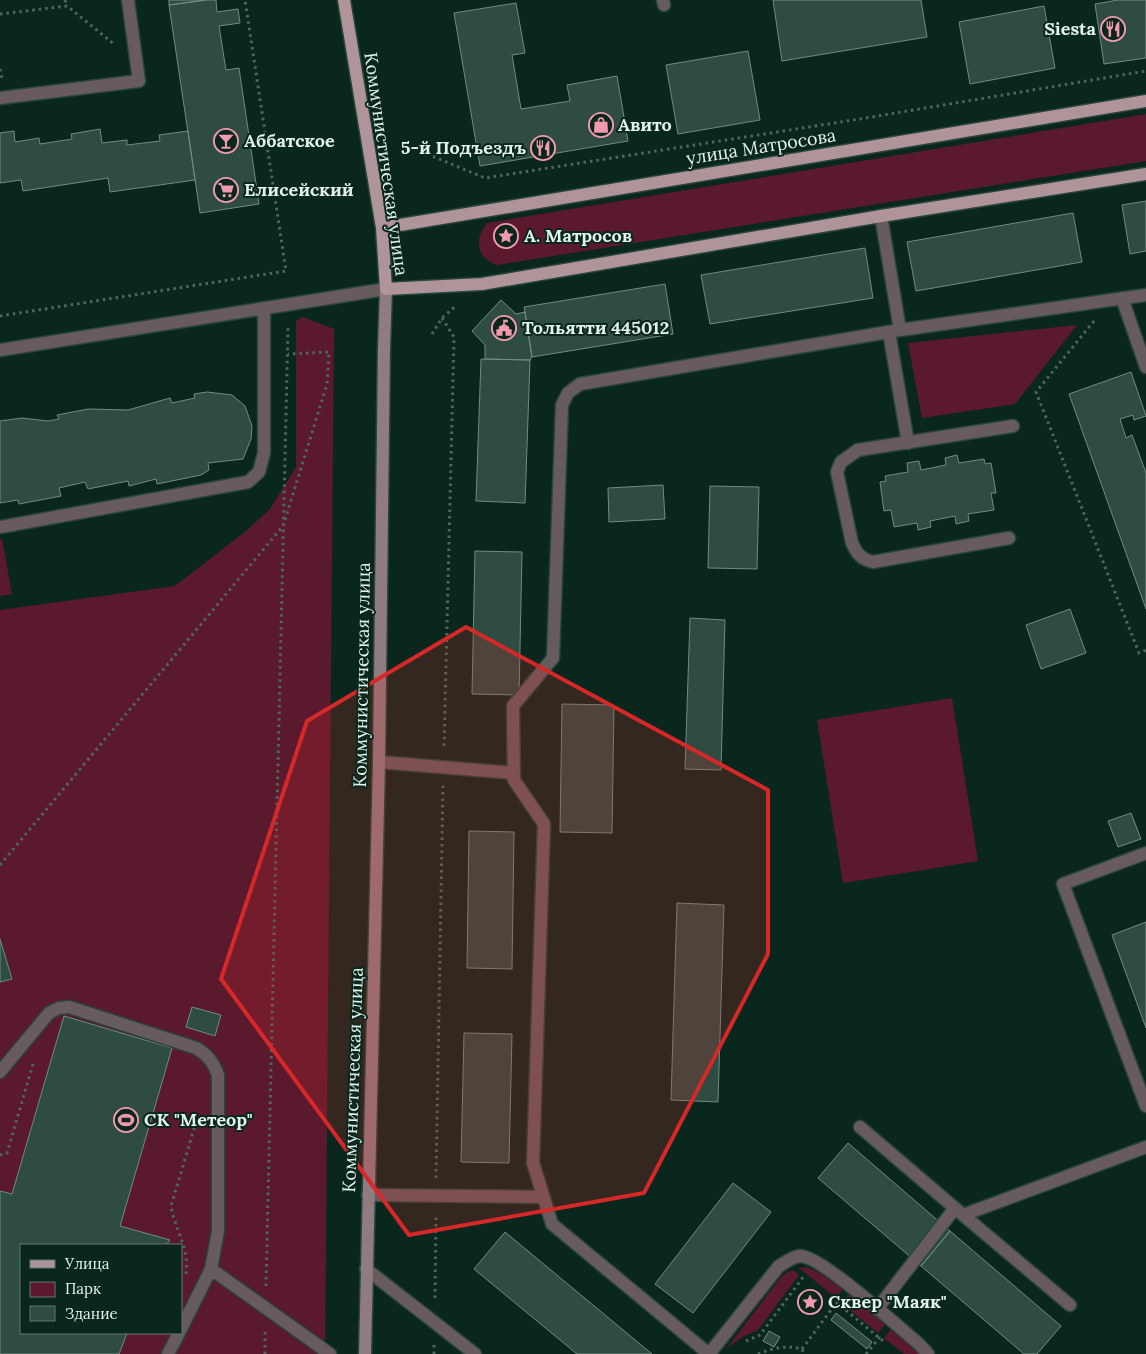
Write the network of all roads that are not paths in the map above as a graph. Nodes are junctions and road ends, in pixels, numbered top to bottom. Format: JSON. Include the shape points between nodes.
{"nodes":[{"id":1,"x":128,"y":0,"type":"edge"},
{"id":2,"x":344,"y":0,"type":"edge"},
{"id":3,"x":0,"y":98,"type":"edge"},
{"id":4,"x":1146,"y":101,"type":"edge"},
{"id":5,"x":1146,"y":174,"type":"edge"},
{"id":6,"x":881,"y":216,"type":"junction"},
{"id":7,"x":382,"y":228,"type":"junction"},
{"id":8,"x":386,"y":289,"type":"junction"},
{"id":9,"x":1146,"y":295,"type":"edge"},
{"id":10,"x":1117,"y":299,"type":"junction"},
{"id":11,"x":264,"y":308,"type":"junction"},
{"id":12,"x":894,"y":331,"type":"junction"},
{"id":13,"x":0,"y":350,"type":"edge"},
{"id":14,"x":1146,"y":367,"type":"edge"},
{"id":15,"x":1013,"y":426,"type":"dead end"},
{"id":16,"x":908,"y":443,"type":"junction"},
{"id":17,"x":0,"y":527,"type":"edge"},
{"id":18,"x":1010,"y":538,"type":"dead end"},
{"id":19,"x":379,"y":762,"type":"junction"},
{"id":20,"x":514,"y":773,"type":"junction"},
{"id":21,"x":1146,"y":853,"type":"edge"},
{"id":22,"x":0,"y":1072,"type":"edge"},
{"id":23,"x":1146,"y":1106,"type":"edge"},
{"id":24,"x":860,"y":1127,"type":"dead end"},
{"id":25,"x":1146,"y":1147,"type":"edge"},
{"id":26,"x":368,"y":1195,"type":"junction"},
{"id":27,"x":544,"y":1197,"type":"junction"},
{"id":28,"x":959,"y":1212,"type":"junction"},
{"id":29,"x":211,"y":1269,"type":"junction"},
{"id":30,"x":366,"y":1269,"type":"junction"},
{"id":31,"x":1070,"y":1305,"type":"dead end"},
{"id":32,"x":877,"y":1309,"type":"junction"},
{"id":33,"x":182,"y":1327,"type":"edge"},
{"id":34,"x":178,"y":1334,"type":"edge"},
{"id":35,"x":168,"y":1354,"type":"edge"},
{"id":36,"x":330,"y":1354,"type":"edge"},
{"id":37,"x":365,"y":1354,"type":"edge"},
{"id":38,"x":475,"y":1354,"type":"edge"},
{"id":39,"x":709,"y":1354,"type":"edge"},
{"id":40,"x":928,"y":1354,"type":"edge"}],
"edges":[{"from":1,"to":3,"type":"lane","via":[[139,81]]},
{"from":2,"to":7,"type":"main road","name":"Коммунистическая улица"},
{"from":4,"to":7,"type":"main road","name":"улица Матросова"},
{"from":5,"to":6,"type":"main road"},
{"from":6,"to":8,"type":"main road","via":[[482,284]]},
{"from":6,"to":12,"type":"lane"},
{"from":7,"to":8,"type":"main road","name":"Коммунистическая улица"},
{"from":8,"to":11,"type":"lane"},
{"from":8,"to":19,"type":"main road","name":"Коммунистическая улица"},
{"from":9,"to":10,"type":"lane"},
{"from":10,"to":12,"type":"lane"},
{"from":10,"to":14,"type":"lane"},
{"from":11,"to":13,"type":"lane"},
{"from":11,"to":17,"type":"lane","via":[[264,453],[260,472],[248,482]]},
{"from":12,"to":16,"type":"lane"},
{"from":12,"to":20,"type":"lane","via":[[596,380],[580,384],[568,393],[562,405],[553,658],[514,706]]},
{"from":15,"to":16,"type":"lane"},
{"from":16,"to":18,"type":"lane","via":[[858,450],[841,462],[837,472],[852,543],[862,560],[873,562]]},
{"from":19,"to":20,"type":"lane"},
{"from":19,"to":26,"type":"main road","name":"Коммунистическая улица"},
{"from":20,"to":27,"type":"lane","via":[[514,780],[544,824],[533,1163]]},
{"from":21,"to":23,"type":"lane","via":[[1063,884]]},
{"from":22,"to":29,"type":"lane","via":[[49,1013],[69,1007],[196,1048],[207,1055],[218,1075],[218,1231]]},
{"from":24,"to":28,"type":"lane"},
{"from":25,"to":28,"type":"lane"},
{"from":26,"to":27,"type":"lane"},
{"from":26,"to":30,"type":"main road","name":"Коммунистическая улица"},
{"from":27,"to":39,"type":"lane","via":[[552,1224]]},
{"from":28,"to":31,"type":"lane"},
{"from":28,"to":32,"type":"lane"},
{"from":29,"to":33,"type":"lane"},
{"from":29,"to":36,"type":"lane"},
{"from":30,"to":37,"type":"main road","name":"Коммунистическая улица"},
{"from":30,"to":38,"type":"lane"},
{"from":32,"to":39,"type":"lane","via":[[841,1279],[801,1256],[779,1266]]},
{"from":32,"to":40,"type":"lane"},
{"from":34,"to":35,"type":"lane"}]}
